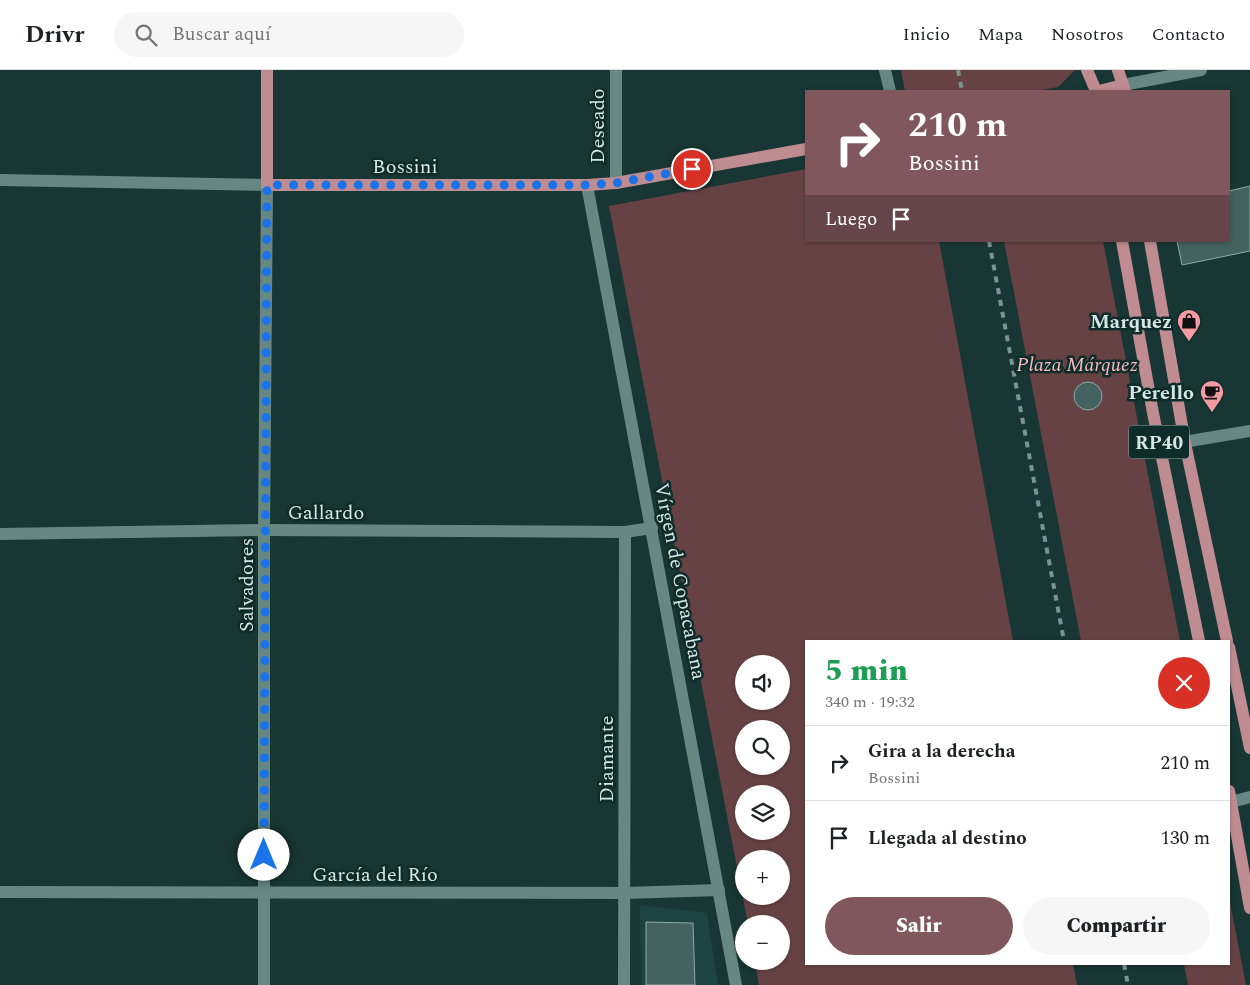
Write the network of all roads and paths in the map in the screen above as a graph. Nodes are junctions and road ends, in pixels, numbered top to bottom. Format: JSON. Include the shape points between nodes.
{"nodes":[{"id":1,"x":267,"y":70,"type":"edge"},
{"id":2,"x":616,"y":70,"type":"edge"},
{"id":3,"x":885,"y":70,"type":"edge"},
{"id":4,"x":1087,"y":70,"type":"edge"},
{"id":5,"x":1118,"y":70,"type":"edge"},
{"id":6,"x":1201,"y":70,"type":"edge"},
{"id":7,"x":1124,"y":88,"type":"edge"},
{"id":8,"x":890,"y":90,"type":"edge"},
{"id":9,"x":1097,"y":90,"type":"edge"},
{"id":10,"x":1107,"y":90,"type":"edge"},
{"id":11,"x":805,"y":149,"type":"edge"},
{"id":12,"x":0,"y":180,"type":"edge"},
{"id":13,"x":616,"y":183,"type":"junction"},
{"id":14,"x":267,"y":185,"type":"junction"},
{"id":15,"x":587,"y":185,"type":"junction"},
{"id":16,"x":1122,"y":242,"type":"edge"},
{"id":17,"x":1150,"y":242,"type":"edge"},
{"id":18,"x":1250,"y":431,"type":"edge"},
{"id":19,"x":1185,"y":443,"type":"junction"},
{"id":20,"x":1160,"y":446,"type":"junction"},
{"id":21,"x":652,"y":528,"type":"junction"},
{"id":22,"x":264,"y":530,"type":"junction"},
{"id":23,"x":625,"y":532,"type":"junction"},
{"id":24,"x":0,"y":534,"type":"edge"},
{"id":25,"x":1199,"y":640,"type":"edge"},
{"id":26,"x":1228,"y":640,"type":"edge"},
{"id":27,"x":1230,"y":652,"type":"edge"},
{"id":28,"x":1250,"y":748,"type":"edge"},
{"id":29,"x":1230,"y":797,"type":"edge"},
{"id":30,"x":1250,"y":797,"type":"edge"},
{"id":31,"x":719,"y":890,"type":"junction"},
{"id":32,"x":0,"y":892,"type":"edge"},
{"id":33,"x":265,"y":893,"type":"junction"},
{"id":34,"x":625,"y":893,"type":"junction"},
{"id":35,"x":1250,"y":908,"type":"edge"},
{"id":36,"x":264,"y":985,"type":"edge"},
{"id":37,"x":624,"y":985,"type":"edge"},
{"id":38,"x":736,"y":985,"type":"edge"}],
"edges":[{"from":1,"to":14,"type":"main road"},
{"from":2,"to":13,"type":"street","name":"Deseado"},
{"from":3,"to":8,"type":"street"},
{"from":4,"to":9,"type":"main road"},
{"from":5,"to":7,"type":"main road"},
{"from":6,"to":7,"type":"street"},
{"from":7,"to":10,"type":"main road"},
{"from":11,"to":13,"type":"main road","name":"Bossini"},
{"from":12,"to":14,"type":"street","name":"Bossini"},
{"from":13,"to":15,"type":"main road","name":"Bossini"},
{"from":14,"to":15,"type":"main road","name":"Bossini"},
{"from":14,"to":22,"type":"street","name":"Salvadores"},
{"from":15,"to":21,"type":"street","name":"Vírgen de Copacabana"},
{"from":16,"to":20,"type":"main road","number":"RP40"},
{"from":17,"to":19,"type":"main road","number":"RP40"},
{"from":18,"to":19,"type":"street"},
{"from":19,"to":20,"type":"street"},
{"from":19,"to":26,"type":"main road","number":"RP40"},
{"from":20,"to":25,"type":"main road","number":"RP40"},
{"from":21,"to":23,"type":"street","name":"Gallardo"},
{"from":21,"to":31,"type":"street","name":"Vírgen de Copacabana"},
{"from":22,"to":23,"type":"street","name":"Gallardo"},
{"from":22,"to":24,"type":"street","name":"Gallardo"},
{"from":22,"to":33,"type":"street","name":"Salvadores"},
{"from":23,"to":34,"type":"street","name":"Diamante"},
{"from":27,"to":28,"type":"main road"},
{"from":29,"to":30,"type":"street"},
{"from":29,"to":35,"type":"main road"},
{"from":31,"to":34,"type":"street","name":"García del Río"},
{"from":31,"to":38,"type":"street","name":"Vírgen de Copacabana"},
{"from":32,"to":33,"type":"street","name":"García del Río"},
{"from":33,"to":34,"type":"street","name":"García del Río"},
{"from":33,"to":36,"type":"street","name":"Salvadores"},
{"from":34,"to":37,"type":"street","name":"Diamante"}]}
